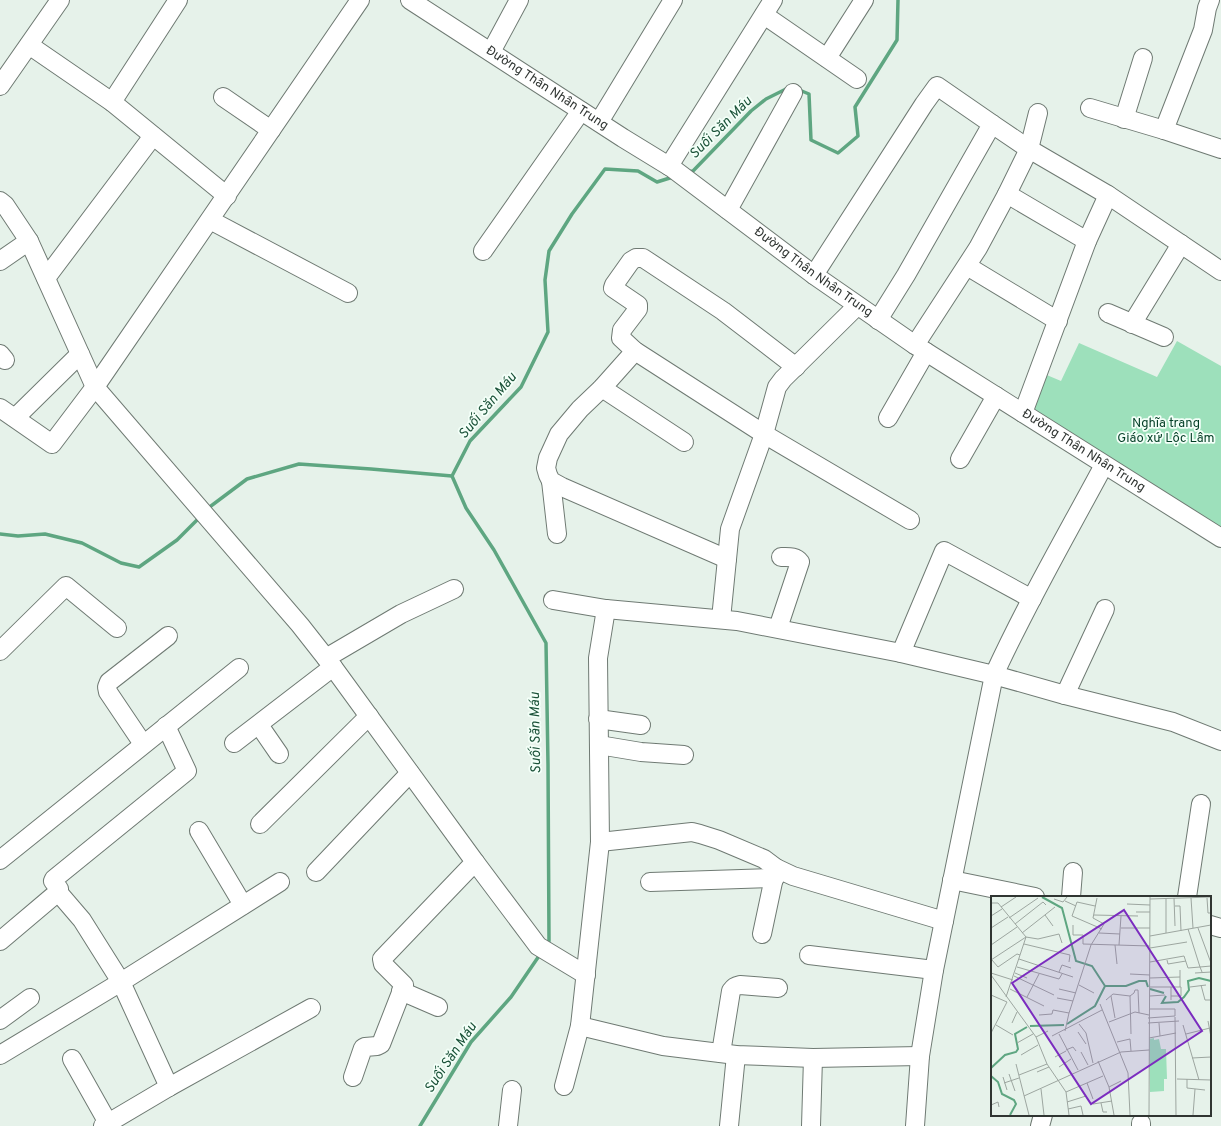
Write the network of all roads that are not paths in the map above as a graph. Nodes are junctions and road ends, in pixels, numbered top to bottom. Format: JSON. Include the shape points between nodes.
{"nodes":[{"id":1,"x":60,"y":0,"type":"edge"},
{"id":2,"x":178,"y":0,"type":"edge"},
{"id":3,"x":360,"y":0,"type":"edge"},
{"id":4,"x":410,"y":0,"type":"edge"},
{"id":5,"x":519,"y":0,"type":"edge"},
{"id":6,"x":673,"y":0,"type":"edge"},
{"id":7,"x":864,"y":0,"type":"edge"},
{"id":8,"x":1210,"y":0,"type":"edge"},
{"id":9,"x":768,"y":7,"type":"edge"},
{"id":10,"x":29,"y":46,"type":"junction"},
{"id":11,"x":491,"y":52,"type":"junction"},
{"id":12,"x":827,"y":58,"type":"junction"},
{"id":13,"x":1143,"y":58,"type":"dead end"},
{"id":14,"x":857,"y":79,"type":"dead end"},
{"id":15,"x":0,"y":86,"type":"edge"},
{"id":16,"x":793,"y":93,"type":"dead end"},
{"id":17,"x":224,"y":97,"type":"dead end"},
{"id":18,"x":112,"y":102,"type":"junction"},
{"id":19,"x":1090,"y":108,"type":"dead end"},
{"id":20,"x":581,"y":110,"type":"junction"},
{"id":21,"x":1038,"y":113,"type":"dead end"},
{"id":22,"x":1124,"y":119,"type":"junction"},
{"id":23,"x":598,"y":122,"type":"junction"},
{"id":24,"x":992,"y":124,"type":"junction"},
{"id":25,"x":271,"y":130,"type":"junction"},
{"id":26,"x":1164,"y":130,"type":"junction"},
{"id":27,"x":153,"y":136,"type":"junction"},
{"id":28,"x":1028,"y":149,"type":"junction"},
{"id":29,"x":1221,"y":149,"type":"edge"},
{"id":30,"x":671,"y":167,"type":"junction"},
{"id":31,"x":1006,"y":194,"type":"junction"},
{"id":32,"x":1108,"y":195,"type":"junction"},
{"id":33,"x":227,"y":196,"type":"junction"},
{"id":34,"x":0,"y":201,"type":"edge"},
{"id":35,"x":728,"y":210,"type":"junction"},
{"id":36,"x":210,"y":220,"type":"junction"},
{"id":37,"x":29,"y":241,"type":"junction"},
{"id":38,"x":1087,"y":241,"type":"junction"},
{"id":39,"x":1180,"y":244,"type":"junction"},
{"id":40,"x":483,"y":251,"type":"dead end"},
{"id":41,"x":0,"y":261,"type":"edge"},
{"id":42,"x":967,"y":266,"type":"junction"},
{"id":43,"x":1221,"y":271,"type":"edge"},
{"id":44,"x":814,"y":275,"type":"junction"},
{"id":45,"x":46,"y":278,"type":"junction"},
{"id":46,"x":348,"y":293,"type":"dead end"},
{"id":47,"x":857,"y":306,"type":"junction"},
{"id":48,"x":1108,"y":313,"type":"dead end"},
{"id":49,"x":878,"y":320,"type":"junction"},
{"id":50,"x":1058,"y":321,"type":"junction"},
{"id":51,"x":1132,"y":324,"type":"junction"},
{"id":52,"x":1164,"y":337,"type":"dead end"},
{"id":53,"x":920,"y":348,"type":"junction"},
{"id":54,"x":635,"y":351,"type":"junction"},
{"id":55,"x":80,"y":354,"type":"junction"},
{"id":56,"x":796,"y":366,"type":"junction"},
{"id":57,"x":95,"y":387,"type":"junction"},
{"id":58,"x":602,"y":388,"type":"junction"},
{"id":59,"x":996,"y":396,"type":"junction"},
{"id":60,"x":0,"y":408,"type":"edge"},
{"id":61,"x":1023,"y":413,"type":"junction"},
{"id":62,"x":15,"y":418,"type":"junction"},
{"id":63,"x":888,"y":418,"type":"dead end"},
{"id":64,"x":764,"y":434,"type":"junction"},
{"id":65,"x":684,"y":442,"type":"dead end"},
{"id":66,"x":960,"y":459,"type":"dead end"},
{"id":67,"x":1104,"y":465,"type":"junction"},
{"id":68,"x":552,"y":480,"type":"junction"},
{"id":69,"x":910,"y":520,"type":"dead end"},
{"id":70,"x":557,"y":534,"type":"dead end"},
{"id":71,"x":1221,"y":538,"type":"edge"},
{"id":72,"x":782,"y":557,"type":"dead end"},
{"id":73,"x":727,"y":559,"type":"junction"},
{"id":74,"x":454,"y":589,"type":"dead end"},
{"id":75,"x":1032,"y":599,"type":"junction"},
{"id":76,"x":553,"y":600,"type":"dead end"},
{"id":77,"x":606,"y":609,"type":"junction"},
{"id":78,"x":1105,"y":609,"type":"dead end"},
{"id":79,"x":721,"y":619,"type":"junction"},
{"id":80,"x":117,"y":628,"type":"dead end"},
{"id":81,"x":778,"y":628,"type":"junction"},
{"id":82,"x":168,"y":636,"type":"dead end"},
{"id":83,"x":0,"y":651,"type":"edge"},
{"id":84,"x":901,"y":653,"type":"junction"},
{"id":85,"x":329,"y":662,"type":"junction"},
{"id":86,"x":239,"y":668,"type":"dead end"},
{"id":87,"x":994,"y":675,"type":"junction"},
{"id":88,"x":1064,"y":695,"type":"junction"},
{"id":89,"x":369,"y":716,"type":"junction"},
{"id":90,"x":598,"y":718,"type":"junction"},
{"id":91,"x":258,"y":725,"type":"junction"},
{"id":92,"x":641,"y":725,"type":"dead end"},
{"id":93,"x":166,"y":726,"type":"junction"},
{"id":94,"x":1221,"y":741,"type":"edge"},
{"id":95,"x":234,"y":743,"type":"dead end"},
{"id":96,"x":144,"y":744,"type":"junction"},
{"id":97,"x":598,"y":745,"type":"junction"},
{"id":98,"x":279,"y":754,"type":"dead end"},
{"id":99,"x":684,"y":755,"type":"dead end"},
{"id":100,"x":410,"y":773,"type":"junction"},
{"id":101,"x":1201,"y":804,"type":"dead end"},
{"id":102,"x":260,"y":824,"type":"dead end"},
{"id":103,"x":199,"y":831,"type":"dead end"},
{"id":104,"x":600,"y":842,"type":"junction"},
{"id":105,"x":0,"y":860,"type":"edge"},
{"id":106,"x":475,"y":862,"type":"junction"},
{"id":107,"x":316,"y":872,"type":"dead end"},
{"id":108,"x":1073,"y":872,"type":"dead end"},
{"id":109,"x":775,"y":873,"type":"junction"},
{"id":110,"x":952,"y":880,"type":"junction"},
{"id":111,"x":280,"y":882,"type":"dead end"},
{"id":112,"x":650,"y":882,"type":"dead end"},
{"id":113,"x":58,"y":892,"type":"junction"},
{"id":114,"x":1031,"y":896,"type":"edge"},
{"id":115,"x":1071,"y":896,"type":"edge"},
{"id":116,"x":1187,"y":896,"type":"edge"},
{"id":117,"x":243,"y":905,"type":"junction"},
{"id":118,"x":944,"y":921,"type":"junction"},
{"id":119,"x":1211,"y":925,"type":"edge"},
{"id":120,"x":1221,"y":928,"type":"edge"},
{"id":121,"x":762,"y":934,"type":"dead end"},
{"id":122,"x":0,"y":941,"type":"edge"},
{"id":123,"x":809,"y":955,"type":"dead end"},
{"id":124,"x":934,"y":970,"type":"junction"},
{"id":125,"x":586,"y":975,"type":"junction"},
{"id":126,"x":121,"y":982,"type":"junction"},
{"id":127,"x":778,"y":988,"type":"dead end"},
{"id":128,"x":401,"y":991,"type":"junction"},
{"id":129,"x":30,"y":998,"type":"dead end"},
{"id":130,"x":438,"y":1007,"type":"dead end"},
{"id":131,"x":311,"y":1008,"type":"dead end"},
{"id":132,"x":0,"y":1020,"type":"edge"},
{"id":133,"x":580,"y":1026,"type":"junction"},
{"id":134,"x":729,"y":1054,"type":"junction"},
{"id":135,"x":0,"y":1055,"type":"edge"},
{"id":136,"x":920,"y":1056,"type":"junction"},
{"id":137,"x":813,"y":1058,"type":"junction"},
{"id":138,"x":72,"y":1059,"type":"dead end"},
{"id":139,"x":353,"y":1077,"type":"dead end"},
{"id":140,"x":564,"y":1086,"type":"dead end"},
{"id":141,"x":169,"y":1087,"type":"junction"},
{"id":142,"x":512,"y":1090,"type":"dead end"},
{"id":143,"x":1043,"y":1116,"type":"edge"},
{"id":144,"x":105,"y":1124,"type":"edge"},
{"id":145,"x":508,"y":1126,"type":"edge"},
{"id":146,"x":729,"y":1126,"type":"edge"},
{"id":147,"x":811,"y":1126,"type":"edge"},
{"id":148,"x":915,"y":1126,"type":"edge"},
{"id":149,"x":1040,"y":1126,"type":"edge"}],
"edges":[{"from":1,"to":10,"type":"street"},
{"from":2,"to":18,"type":"street"},
{"from":3,"to":25,"type":"street"},
{"from":4,"to":11,"type":"street","name":"Đường Thân Nhân Trung"},
{"from":5,"to":11,"type":"street"},
{"from":6,"to":23,"type":"street"},
{"from":7,"to":12,"type":"street"},
{"from":8,"to":26,"type":"street","via":[[1203,30]]},
{"from":9,"to":12,"type":"street"},
{"from":9,"to":30,"type":"street"},
{"from":10,"to":15,"type":"street"},
{"from":10,"to":18,"type":"street"},
{"from":11,"to":20,"type":"street","name":"Đường Thân Nhân Trung"},
{"from":12,"to":14,"type":"street"},
{"from":13,"to":22,"type":"street"},
{"from":16,"to":35,"type":"street"},
{"from":17,"to":25,"type":"street"},
{"from":18,"to":27,"type":"street"},
{"from":19,"to":22,"type":"street"},
{"from":20,"to":23,"type":"street","name":"Đường Thân Nhân Trung"},
{"from":20,"to":40,"type":"street"},
{"from":21,"to":28,"type":"street"},
{"from":22,"to":26,"type":"street"},
{"from":23,"to":30,"type":"street","name":"Đường Thân Nhân Trung"},
{"from":24,"to":28,"type":"street"},
{"from":24,"to":44,"type":"street","via":[[937,86]]},
{"from":24,"to":49,"type":"street"},
{"from":25,"to":33,"type":"street"},
{"from":26,"to":29,"type":"street"},
{"from":27,"to":33,"type":"street"},
{"from":27,"to":45,"type":"street"},
{"from":28,"to":31,"type":"street"},
{"from":28,"to":32,"type":"street"},
{"from":30,"to":35,"type":"street","name":"Đường Thân Nhân Trung"},
{"from":31,"to":38,"type":"street"},
{"from":31,"to":42,"type":"street"},
{"from":32,"to":38,"type":"street"},
{"from":32,"to":39,"type":"street"},
{"from":33,"to":36,"type":"street"},
{"from":34,"to":37,"type":"street"},
{"from":35,"to":44,"type":"street","name":"Đường Thân Nhân Trung"},
{"from":36,"to":46,"type":"street"},
{"from":36,"to":57,"type":"street"},
{"from":37,"to":41,"type":"street"},
{"from":37,"to":45,"type":"street"},
{"from":38,"to":50,"type":"street"},
{"from":39,"to":43,"type":"street"},
{"from":39,"to":51,"type":"street"},
{"from":42,"to":50,"type":"street"},
{"from":42,"to":53,"type":"street"},
{"from":44,"to":47,"type":"street","name":"Đường Thân Nhân Trung"},
{"from":45,"to":55,"type":"street"},
{"from":47,"to":49,"type":"street","name":"Đường Thân Nhân Trung"},
{"from":47,"to":56,"type":"street"},
{"from":48,"to":51,"type":"street"},
{"from":49,"to":53,"type":"street","name":"Đường Thân Nhân Trung"},
{"from":50,"to":61,"type":"street"},
{"from":51,"to":52,"type":"street"},
{"from":53,"to":59,"type":"street","name":"Đường Thân Nhân Trung"},
{"from":53,"to":63,"type":"street"},
{"from":54,"to":56,"type":"street","via":[[622,339],[621,334],[638,309],[638,305],[614,288],[631,261],[643,258],[723,311]]},
{"from":54,"to":58,"type":"street"},
{"from":54,"to":64,"type":"street"},
{"from":55,"to":57,"type":"street"},
{"from":55,"to":62,"type":"street"},
{"from":56,"to":64,"type":"street","via":[[777,387]]},
{"from":57,"to":62,"type":"street","via":[[52,444]]},
{"from":57,"to":85,"type":"street"},
{"from":58,"to":65,"type":"street"},
{"from":58,"to":68,"type":"street","via":[[559,434],[546,468]]},
{"from":59,"to":61,"type":"street","name":"Đường Thân Nhân Trung"},
{"from":59,"to":66,"type":"street"},
{"from":60,"to":62,"type":"street"},
{"from":61,"to":67,"type":"street","name":"Đường Thân Nhân Trung"},
{"from":64,"to":69,"type":"street"},
{"from":64,"to":73,"type":"street","via":[[730,529]]},
{"from":67,"to":71,"type":"street","name":"Đường Thân Nhân Trung"},
{"from":67,"to":75,"type":"street"},
{"from":68,"to":70,"type":"street"},
{"from":68,"to":73,"type":"street","via":[[562,487]]},
{"from":72,"to":81,"type":"street","via":[[795,558],[800,562]]},
{"from":73,"to":79,"type":"street"},
{"from":74,"to":85,"type":"street","via":[[401,614]]},
{"from":75,"to":84,"type":"street","via":[[944,551]]},
{"from":75,"to":87,"type":"street"},
{"from":76,"to":77,"type":"street"},
{"from":77,"to":79,"type":"street"},
{"from":77,"to":90,"type":"street","via":[[598,658]]},
{"from":78,"to":88,"type":"street"},
{"from":79,"to":81,"type":"street"},
{"from":80,"to":83,"type":"street","via":[[66,586]]},
{"from":81,"to":84,"type":"street"},
{"from":82,"to":96,"type":"street","via":[[109,682],[107,687]]},
{"from":84,"to":87,"type":"street"},
{"from":85,"to":89,"type":"street"},
{"from":85,"to":91,"type":"street"},
{"from":86,"to":93,"type":"street"},
{"from":87,"to":88,"type":"street"},
{"from":87,"to":110,"type":"street"},
{"from":88,"to":94,"type":"street","via":[[1173,722]]},
{"from":89,"to":100,"type":"street"},
{"from":89,"to":102,"type":"street"},
{"from":90,"to":92,"type":"street"},
{"from":90,"to":97,"type":"street"},
{"from":91,"to":95,"type":"street"},
{"from":91,"to":98,"type":"street"},
{"from":93,"to":96,"type":"street"},
{"from":93,"to":113,"type":"street","via":[[187,771],[54,879]]},
{"from":96,"to":105,"type":"street"},
{"from":97,"to":99,"type":"street"},
{"from":97,"to":104,"type":"street"},
{"from":100,"to":106,"type":"street"},
{"from":100,"to":107,"type":"street"},
{"from":101,"to":116,"type":"street"},
{"from":103,"to":117,"type":"street"},
{"from":104,"to":109,"type":"street","via":[[692,832],[757,856],[771,864]]},
{"from":104,"to":125,"type":"street"},
{"from":106,"to":125,"type":"street","via":[[544,949]]},
{"from":106,"to":128,"type":"street","via":[[382,959],[385,967],[404,985]]},
{"from":108,"to":115,"type":"street"},
{"from":109,"to":112,"type":"street"},
{"from":109,"to":118,"type":"street","via":[[794,876]]},
{"from":109,"to":121,"type":"street"},
{"from":110,"to":114,"type":"street"},
{"from":110,"to":118,"type":"street"},
{"from":111,"to":117,"type":"street"},
{"from":113,"to":122,"type":"street"},
{"from":113,"to":126,"type":"street","via":[[82,920]]},
{"from":117,"to":126,"type":"street"},
{"from":118,"to":124,"type":"street"},
{"from":119,"to":120,"type":"street"},
{"from":123,"to":124,"type":"street"},
{"from":124,"to":136,"type":"street"},
{"from":125,"to":133,"type":"street"},
{"from":126,"to":135,"type":"street"},
{"from":126,"to":141,"type":"street"},
{"from":127,"to":134,"type":"street","via":[[740,985],[731,991]]},
{"from":128,"to":130,"type":"street"},
{"from":128,"to":139,"type":"street","via":[[381,1044],[363,1048]]},
{"from":129,"to":132,"type":"street"},
{"from":131,"to":141,"type":"street"},
{"from":133,"to":134,"type":"street","via":[[663,1046]]},
{"from":133,"to":140,"type":"street"},
{"from":134,"to":137,"type":"street"},
{"from":134,"to":146,"type":"street"},
{"from":136,"to":137,"type":"street"},
{"from":136,"to":148,"type":"street"},
{"from":137,"to":147,"type":"street"},
{"from":138,"to":144,"type":"street"},
{"from":141,"to":144,"type":"street"},
{"from":142,"to":145,"type":"street"},
{"from":143,"to":149,"type":"street"}]}
